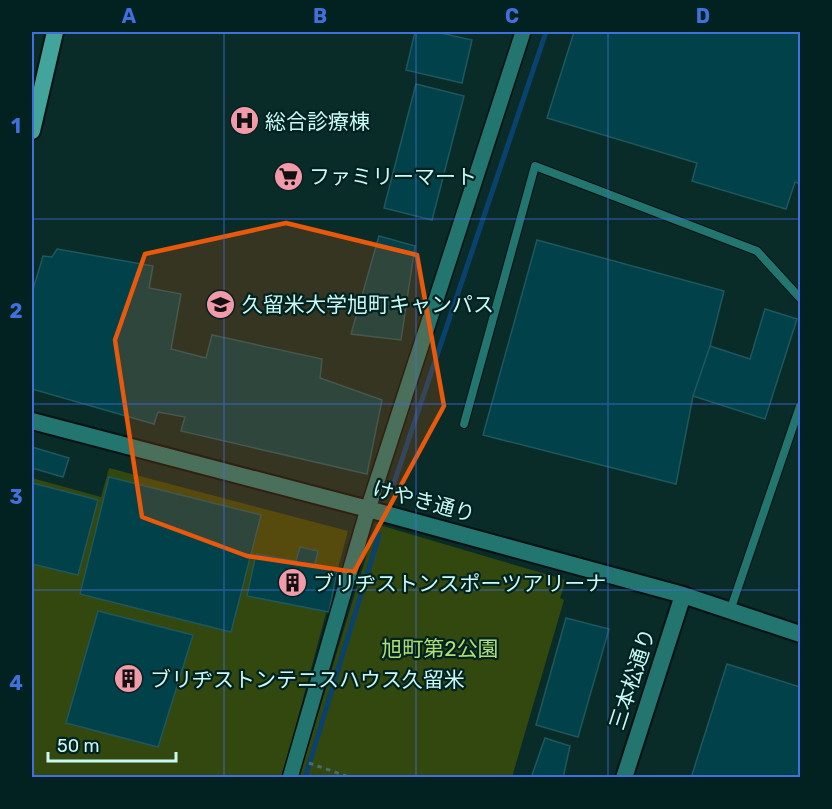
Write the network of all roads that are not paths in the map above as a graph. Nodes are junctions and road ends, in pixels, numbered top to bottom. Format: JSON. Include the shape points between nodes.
{"nodes":[{"id":1,"x":55,"y":32,"type":"edge"},
{"id":2,"x":523,"y":32,"type":"edge"},
{"id":3,"x":32,"y":131,"type":"edge"},
{"id":4,"x":801,"y":298,"type":"edge"},
{"id":5,"x":801,"y":406,"type":"edge"},
{"id":6,"x":32,"y":421,"type":"edge"},
{"id":7,"x":464,"y":424,"type":"dead end"},
{"id":8,"x":368,"y":508,"type":"junction"},
{"id":9,"x":682,"y":595,"type":"junction"},
{"id":10,"x":730,"y":611,"type":"junction"},
{"id":11,"x":801,"y":634,"type":"edge"},
{"id":12,"x":290,"y":777,"type":"edge"},
{"id":13,"x":624,"y":777,"type":"edge"}],
"edges":[{"from":1,"to":3,"type":"main road"},
{"from":2,"to":8,"type":"street"},
{"from":4,"to":7,"type":"lane","via":[[757,251],[535,165]]},
{"from":5,"to":10,"type":"lane"},
{"from":6,"to":8,"type":"street","name":"けやき通り"},
{"from":8,"to":9,"type":"street","name":"けやき通り"},
{"from":8,"to":12,"type":"street"},
{"from":9,"to":10,"type":"street","name":"けやき通り"},
{"from":9,"to":13,"type":"street","name":"三本松通り"},
{"from":10,"to":11,"type":"street","name":"けやき通り"}]}
